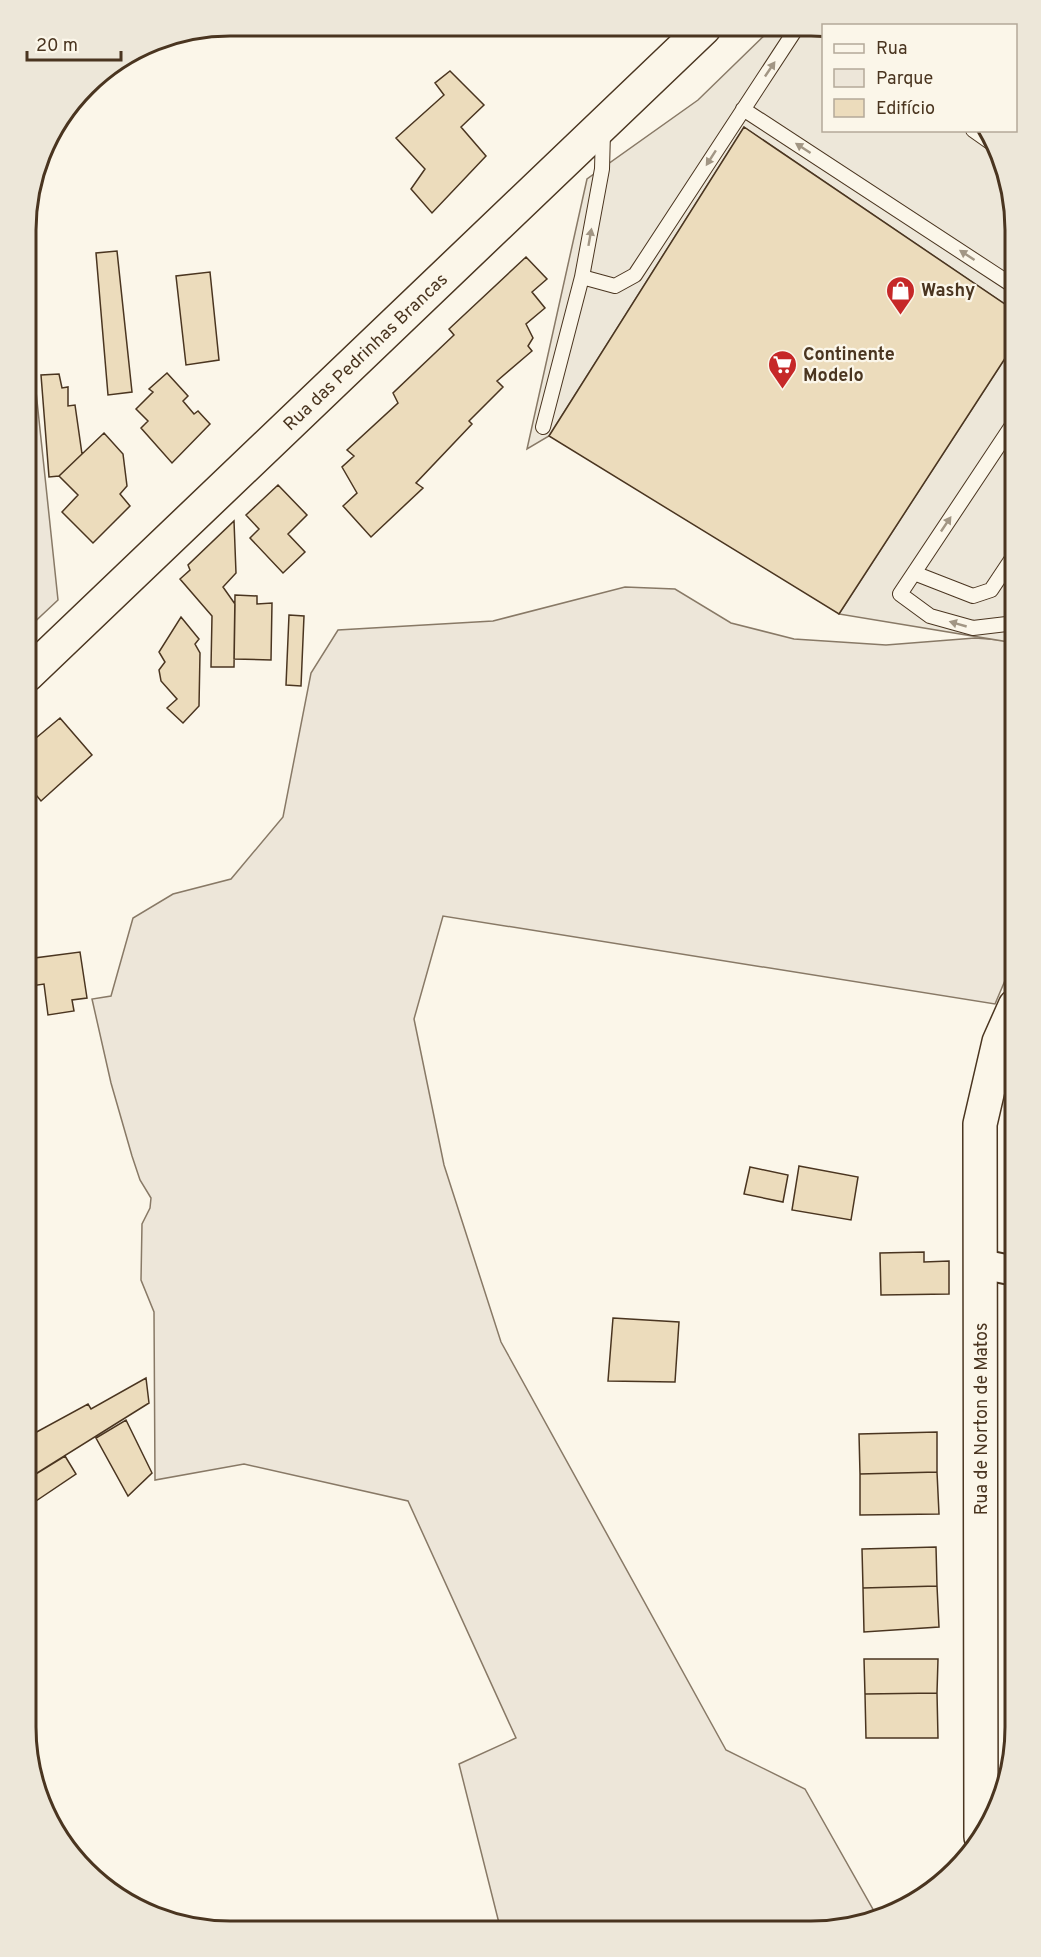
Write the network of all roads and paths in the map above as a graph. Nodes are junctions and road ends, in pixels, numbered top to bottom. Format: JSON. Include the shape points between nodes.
{"nodes":[{"id":1,"x":695,"y":36,"type":"edge"},
{"id":2,"x":791,"y":36,"type":"edge"},
{"id":3,"x":743,"y":109,"type":"junction"},
{"id":4,"x":603,"y":123,"type":"junction"},
{"id":5,"x":582,"y":277,"type":"junction"},
{"id":6,"x":1005,"y":280,"type":"edge"},
{"id":7,"x":543,"y":427,"type":"dead end"},
{"id":8,"x":1005,"y":437,"type":"edge"},
{"id":9,"x":1005,"y":569,"type":"edge"},
{"id":10,"x":914,"y":573,"type":"junction"},
{"id":11,"x":1005,"y":624,"type":"edge"},
{"id":12,"x":36,"y":666,"type":"edge"},
{"id":13,"x":1005,"y":1028,"type":"edge"},
{"id":14,"x":981,"y":1264,"type":"junction"},
{"id":15,"x":1005,"y":1268,"type":"edge"},
{"id":16,"x":981,"y":1820,"type":"edge"}],
"edges":[{"from":1,"to":4,"type":"street","name":"Rua das Pedrinhas Brancas"},
{"from":3,"to":2,"type":"lane","one_way":true},
{"from":3,"to":5,"type":"lane","one_way":true,"via":[[635,275],[615,286]]},
{"from":6,"to":3,"type":"lane","one_way":true},
{"from":5,"to":4,"type":"lane","one_way":true,"via":[[602,169]]},
{"from":4,"to":12,"type":"street","name":"Rua das Pedrinhas Brancas"},
{"from":5,"to":7,"type":"lane"},
{"from":10,"to":8,"type":"lane","one_way":true},
{"from":9,"to":10,"type":"lane","via":[[991,590],[973,596]]},
{"from":11,"to":10,"type":"lane","one_way":true,"via":[[973,628],[930,616],[900,594]]},
{"from":13,"to":14,"type":"street","name":"Rua de Norton de Matos","via":[[980,1124]]},
{"from":14,"to":15,"type":"street"},
{"from":14,"to":16,"type":"street","name":"Rua de Norton de Matos"}]}
